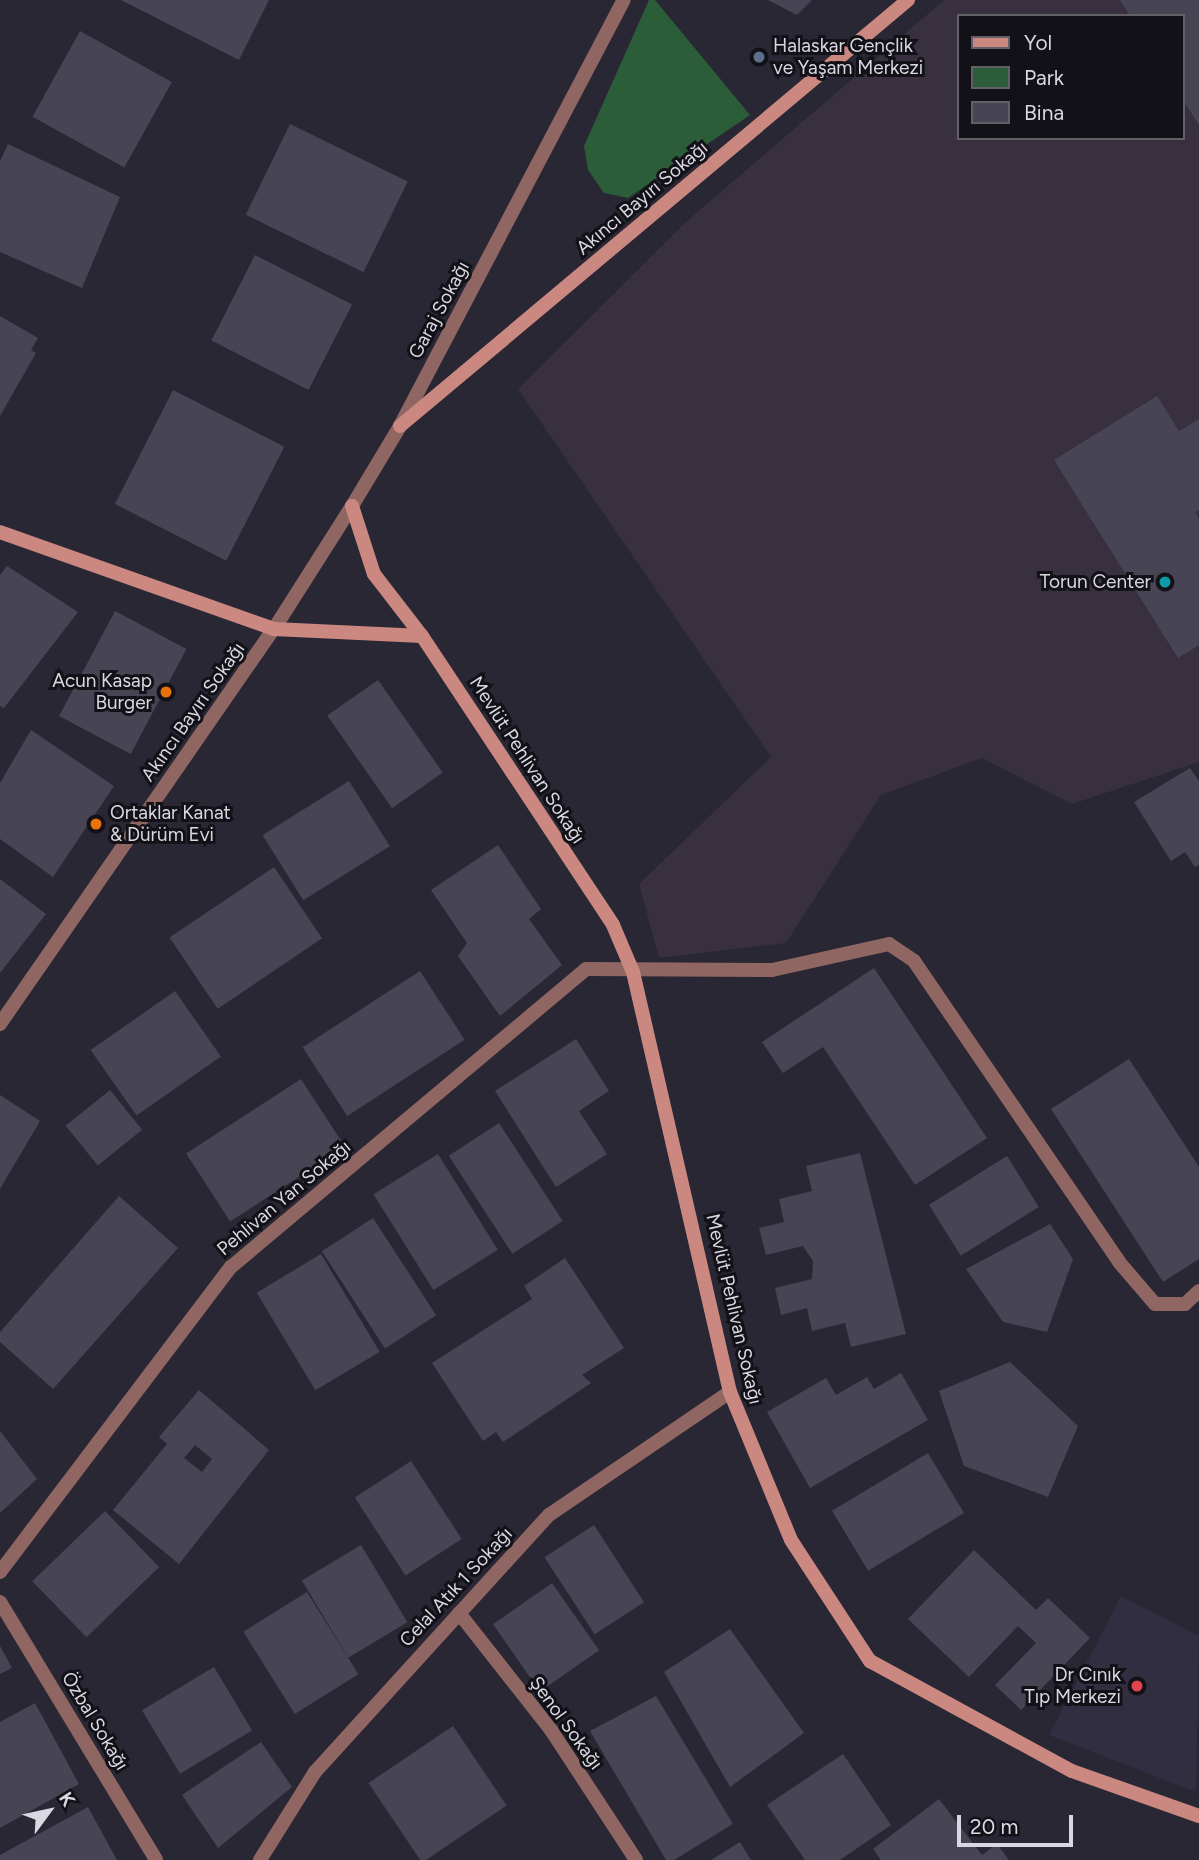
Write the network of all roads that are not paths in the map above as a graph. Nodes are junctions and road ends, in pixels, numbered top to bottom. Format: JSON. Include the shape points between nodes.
{"nodes":[{"id":1,"x":624,"y":0,"type":"edge"},
{"id":2,"x":908,"y":0,"type":"edge"},
{"id":3,"x":400,"y":426,"type":"junction"},
{"id":4,"x":352,"y":506,"type":"junction"},
{"id":5,"x":0,"y":532,"type":"edge"},
{"id":6,"x":274,"y":629,"type":"junction"},
{"id":7,"x":422,"y":636,"type":"junction"},
{"id":8,"x":633,"y":972,"type":"junction"},
{"id":9,"x":0,"y":1024,"type":"edge"},
{"id":10,"x":1199,"y":1291,"type":"edge"},
{"id":11,"x":730,"y":1392,"type":"junction"},
{"id":12,"x":0,"y":1572,"type":"edge"},
{"id":13,"x":0,"y":1602,"type":"edge"},
{"id":14,"x":459,"y":1613,"type":"junction"},
{"id":15,"x":1199,"y":1816,"type":"edge"},
{"id":16,"x":156,"y":1860,"type":"edge"},
{"id":17,"x":260,"y":1860,"type":"edge"},
{"id":18,"x":636,"y":1860,"type":"edge"}],
"edges":[{"from":1,"to":3,"type":"street","name":"Garaj Sokağı"},
{"from":2,"to":3,"type":"street","name":"Akıncı Bayırı Sokağı"},
{"from":3,"to":4,"type":"street","name":"Garaj Sokağı"},
{"from":4,"to":6,"type":"street","name":"Garaj Sokağı"},
{"from":4,"to":7,"type":"street","name":"Mevlüt Pehlivan Sokağı","via":[[374,574]]},
{"from":5,"to":6,"type":"street"},
{"from":6,"to":7,"type":"street"},
{"from":6,"to":9,"type":"street","name":"Akıncı Bayırı Sokağı"},
{"from":7,"to":8,"type":"street","name":"Mevlüt Pehlivan Sokağı","via":[[613,925]]},
{"from":8,"to":10,"type":"street","name":"Pehlivan Yan Sokağı","via":[[772,971],[890,944],[914,961],[1119,1262],[1155,1304],[1185,1304]]},
{"from":8,"to":11,"type":"street","name":"Mevlüt Pehlivan Sokağı"},
{"from":8,"to":12,"type":"street","name":"Pehlivan Yan Sokağı","via":[[586,970],[231,1267]]},
{"from":11,"to":14,"type":"street","name":"Celal Atık 1 Sokağı","via":[[549,1515]]},
{"from":11,"to":15,"type":"street","name":"Mevlüt Pehlivan Sokağı","via":[[791,1540],[870,1661],[1072,1771]]},
{"from":13,"to":16,"type":"street","name":"Özbal Sokağı"},
{"from":14,"to":17,"type":"street","name":"Celal Atık 1 Sokağı","via":[[315,1772]]},
{"from":14,"to":18,"type":"street","name":"Şenol Sokağı","via":[[551,1730]]}]}
